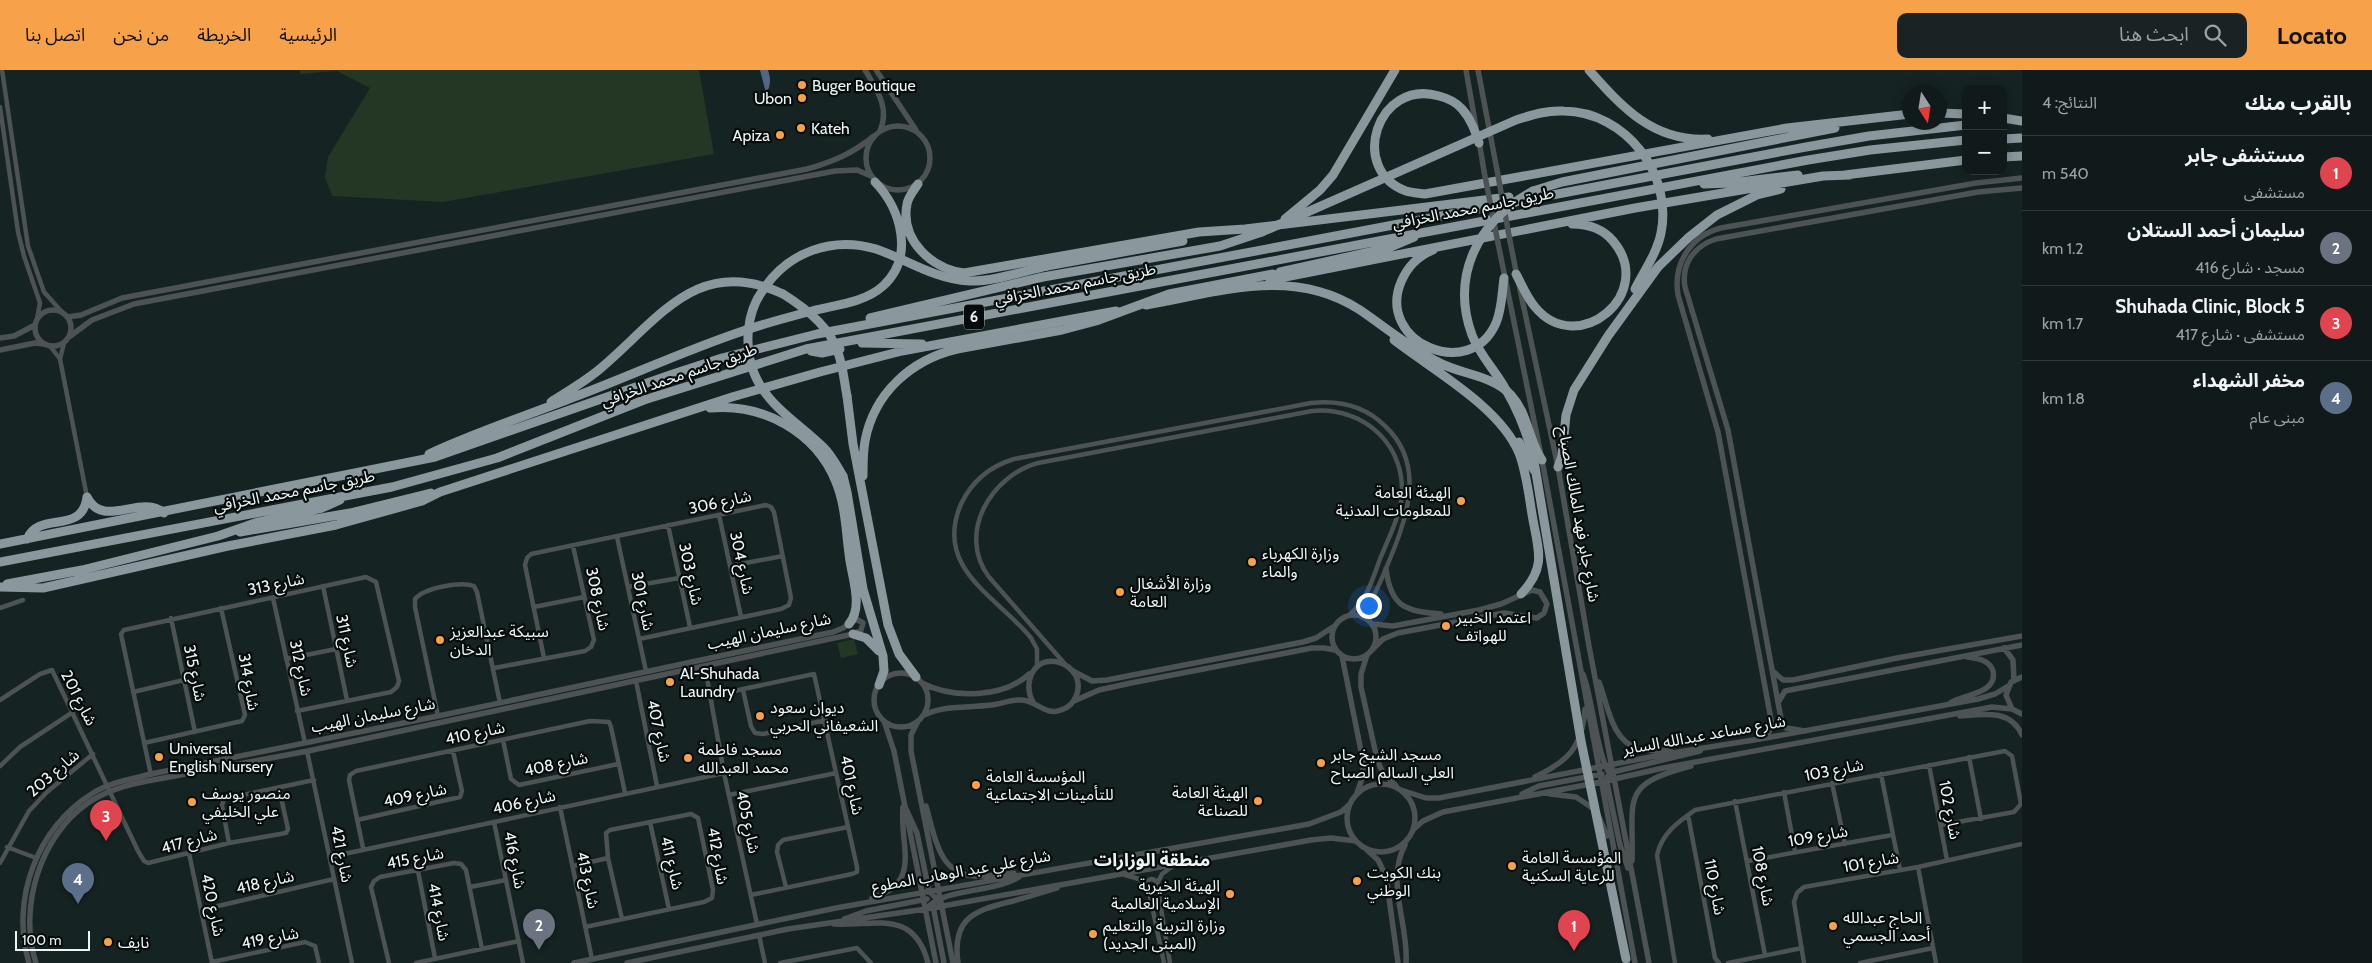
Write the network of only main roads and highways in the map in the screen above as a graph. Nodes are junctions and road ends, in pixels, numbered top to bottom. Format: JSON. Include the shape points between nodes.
{"nodes":[{"id":1,"x":1395,"y":70,"type":"edge"},
{"id":2,"x":1588,"y":70,"type":"edge"},
{"id":3,"x":1947,"y":113,"type":"edge"},
{"id":4,"x":1962,"y":114,"type":"edge"},
{"id":5,"x":1902,"y":115,"type":"edge"},
{"id":6,"x":1884,"y":116,"type":"junction"},
{"id":7,"x":2007,"y":119,"type":"edge"},
{"id":8,"x":2022,"y":121,"type":"edge"},
{"id":9,"x":2007,"y":123,"type":"edge"},
{"id":10,"x":1962,"y":125,"type":"edge"},
{"id":11,"x":1740,"y":137,"type":"junction"},
{"id":12,"x":2022,"y":138,"type":"edge"},
{"id":13,"x":2007,"y":139,"type":"edge"},
{"id":14,"x":1962,"y":140,"type":"edge"},
{"id":15,"x":1479,"y":143,"type":"road end"},
{"id":16,"x":2022,"y":156,"type":"edge"},
{"id":17,"x":2007,"y":157,"type":"edge"},
{"id":18,"x":1962,"y":161,"type":"edge"},
{"id":19,"x":1906,"y":168,"type":"junction"},
{"id":20,"x":1850,"y":174,"type":"junction"},
{"id":21,"x":873,"y":179,"type":"road end"},
{"id":22,"x":918,"y":184,"type":"road end"},
{"id":23,"x":1684,"y":184,"type":"junction"},
{"id":24,"x":1574,"y":191,"type":"junction"},
{"id":25,"x":1557,"y":224,"type":"junction"},
{"id":26,"x":1245,"y":228,"type":"junction"},
{"id":27,"x":1262,"y":232,"type":"junction"},
{"id":28,"x":1418,"y":234,"type":"junction"},
{"id":29,"x":1447,"y":244,"type":"junction"},
{"id":30,"x":1354,"y":263,"type":"junction"},
{"id":31,"x":1305,"y":267,"type":"junction"},
{"id":32,"x":1516,"y":274,"type":"road end"},
{"id":33,"x":1504,"y":278,"type":"road end"},
{"id":34,"x":1249,"y":286,"type":"junction"},
{"id":35,"x":1372,"y":320,"type":"junction"},
{"id":36,"x":818,"y":334,"type":"junction"},
{"id":37,"x":1395,"y":336,"type":"junction"},
{"id":38,"x":1608,"y":336,"type":"junction"},
{"id":39,"x":949,"y":342,"type":"junction"},
{"id":40,"x":806,"y":349,"type":"junction"},
{"id":41,"x":689,"y":411,"type":"junction"},
{"id":42,"x":524,"y":416,"type":"junction"},
{"id":43,"x":1542,"y":460,"type":"road end"},
{"id":44,"x":412,"y":462,"type":"junction"},
{"id":45,"x":1558,"y":467,"type":"road end"},
{"id":46,"x":1535,"y":472,"type":"junction"},
{"id":47,"x":862,"y":488,"type":"junction"},
{"id":48,"x":440,"y":492,"type":"junction"},
{"id":49,"x":344,"y":497,"type":"junction"},
{"id":50,"x":164,"y":513,"type":"junction"},
{"id":51,"x":218,"y":536,"type":"junction"},
{"id":52,"x":27,"y":539,"type":"junction"},
{"id":53,"x":0,"y":544,"type":"edge"},
{"id":54,"x":848,"y":548,"type":"junction"},
{"id":55,"x":0,"y":562,"type":"edge"},
{"id":56,"x":0,"y":586,"type":"edge"},
{"id":57,"x":862,"y":589,"type":"junction"},
{"id":58,"x":1522,"y":594,"type":"road end"},
{"id":59,"x":849,"y":624,"type":"road end"},
{"id":60,"x":853,"y":634,"type":"road end"},
{"id":61,"x":883,"y":656,"type":"junction"},
{"id":62,"x":919,"y":680,"type":"road end"},
{"id":63,"x":879,"y":685,"type":"road end"},
{"id":64,"x":1626,"y":961,"type":"edge"}],
"edges":[{"from":1,"to":27,"type":"highway","bridge":true,"via":[[1332,175],[1299,208]]},
{"from":2,"to":11,"type":"highway","via":[[1622,107],[1655,128],[1702,139]]},
{"from":3,"to":4,"type":"highway"},
{"from":5,"to":6,"type":"highway"},
{"from":6,"to":11,"type":"highway"},
{"from":6,"to":46,"type":"highway","bridge":true,"via":[[1562,182],[1533,191],[1492,222],[1475,247],[1465,285],[1468,324],[1478,348],[1506,388],[1531,449]]},
{"from":7,"to":8,"type":"highway"},
{"from":8,"to":9,"type":"highway"},
{"from":10,"to":24,"type":"highway","name":"طريق جاسم محمد الخرافي","number":"6","via":[[1869,136]]},
{"from":11,"to":15,"type":"highway","via":[[1425,194],[1406,191],[1392,183],[1381,170],[1374,152],[1374,137],[1380,120],[1392,105],[1411,95],[1430,93],[1461,107]]},
{"from":12,"to":13,"type":"highway"},
{"from":14,"to":23,"type":"highway","name":"طريق جاسم محمد الخرافي","number":"6","via":[[1870,150]]},
{"from":16,"to":17,"type":"highway"},
{"from":18,"to":19,"type":"highway"},
{"from":19,"to":20,"type":"highway"},
{"from":19,"to":23,"type":"highway"},
{"from":20,"to":25,"type":"highway","via":[[1823,176]]},
{"from":20,"to":38,"type":"highway","via":[[1757,195],[1717,215],[1658,267]]},
{"from":21,"to":42,"type":"highway","via":[[897,214],[902,240],[897,266],[874,293],[863,299],[742,331]]},
{"from":22,"to":26,"type":"highway","via":[[906,209],[914,240],[930,261],[945,269],[964,273],[1199,232]]},
{"from":23,"to":28,"type":"highway","name":"طريق جاسم محمد الخرافي","number":"6"},
{"from":24,"to":26,"type":"highway"},
{"from":24,"to":36,"type":"highway","name":"طريق جاسم محمد الخرافي","number":"6"},
{"from":25,"to":29,"type":"highway"},
{"from":25,"to":32,"type":"highway","via":[[1591,226],[1618,246],[1626,278],[1624,289],[1612,308],[1584,325],[1562,324],[1534,306]]},
{"from":26,"to":57,"type":"highway","bridge":true,"via":[[970,281],[945,278],[876,250],[845,244],[808,251],[776,272],[760,293],[751,316],[748,350],[766,395],[826,449],[843,476]]},
{"from":27,"to":36,"type":"highway","via":[[1220,246],[1043,277],[874,317]]},
{"from":27,"to":38,"type":"highway","bridge":true,"via":[[1516,120],[1546,112],[1585,113],[1606,121],[1634,142],[1652,168],[1662,198],[1661,234],[1655,250]]},
{"from":28,"to":31,"type":"highway","via":[[1396,246]]},
{"from":28,"to":40,"type":"highway","name":"طريق جاسم محمد الخرافي","number":"6"},
{"from":29,"to":30,"type":"highway"},
{"from":29,"to":33,"type":"highway","via":[[1417,259],[1398,288],[1397,301],[1403,325],[1420,343],[1443,352],[1455,352],[1479,344],[1496,322]]},
{"from":30,"to":31,"type":"highway"},
{"from":30,"to":34,"type":"highway"},
{"from":31,"to":47,"type":"highway","bridge":true,"via":[[1169,294],[1096,321],[957,348],[918,363],[887,392],[868,429]]},
{"from":34,"to":35,"type":"highway","via":[[1273,284],[1313,290],[1359,310]]},
{"from":34,"to":39,"type":"highway"},
{"from":35,"to":37,"type":"highway"},
{"from":35,"to":58,"type":"highway","via":[[1489,410],[1514,442],[1524,469],[1540,559],[1535,577]]},
{"from":36,"to":44,"type":"highway","name":"طريق جاسم محمد الخرافي","number":"6","via":[[705,363],[489,440]]},
{"from":37,"to":43,"type":"highway","via":[[1440,364],[1486,379],[1506,391],[1525,416]]},
{"from":37,"to":46,"type":"highway","via":[[1484,400],[1517,439]]},
{"from":38,"to":45,"type":"highway","via":[[1574,390],[1566,415]]},
{"from":39,"to":40,"type":"highway","via":[[870,343],[818,353]]},
{"from":39,"to":41,"type":"highway","via":[[812,374]]},
{"from":40,"to":49,"type":"highway","name":"طريق جاسم محمد الخرافي","number":"6","via":[[644,400],[496,458]]},
{"from":41,"to":48,"type":"highway"},
{"from":41,"to":54,"type":"highway","via":[[722,407],[757,411],[782,422],[805,438],[823,459],[836,483]]},
{"from":42,"to":44,"type":"highway"},
{"from":42,"to":47,"type":"highway","bridge":true,"via":[[577,386],[601,368],[669,305],[686,294],[725,282],[768,287],[799,304],[830,336],[837,349]]},
{"from":44,"to":50,"type":"highway","name":"طريق جاسم محمد الخرافي","number":"6"},
{"from":46,"to":64,"type":"highway","bridge":true,"via":[[1581,741]]},
{"from":47,"to":62,"type":"highway","via":[[891,635],[899,654]]},
{"from":48,"to":51,"type":"highway","via":[[297,523]]},
{"from":48,"to":56,"type":"highway","via":[[422,501],[336,525],[43,588]]},
{"from":49,"to":51,"type":"highway","via":[[322,508],[255,523]]},
{"from":49,"to":55,"type":"highway","name":"طريق جاسم محمد الخرافي","number":"6"},
{"from":50,"to":52,"type":"highway","name":"طريق جاسم محمد الخرافي","number":"6"},
{"from":50,"to":52,"type":"highway","via":[[151,506],[104,512],[95,508],[87,497],[80,515],[38,527]]},
{"from":51,"to":56,"type":"highway","via":[[82,570]]},
{"from":52,"to":53,"type":"highway","name":"طريق جاسم محمد الخرافي","number":"6"},
{"from":54,"to":57,"type":"highway"},
{"from":54,"to":59,"type":"highway","via":[[856,606]]},
{"from":57,"to":61,"type":"highway"},
{"from":60,"to":61,"type":"highway","via":[[866,638]]},
{"from":61,"to":63,"type":"highway","via":[[884,671]]}]}
